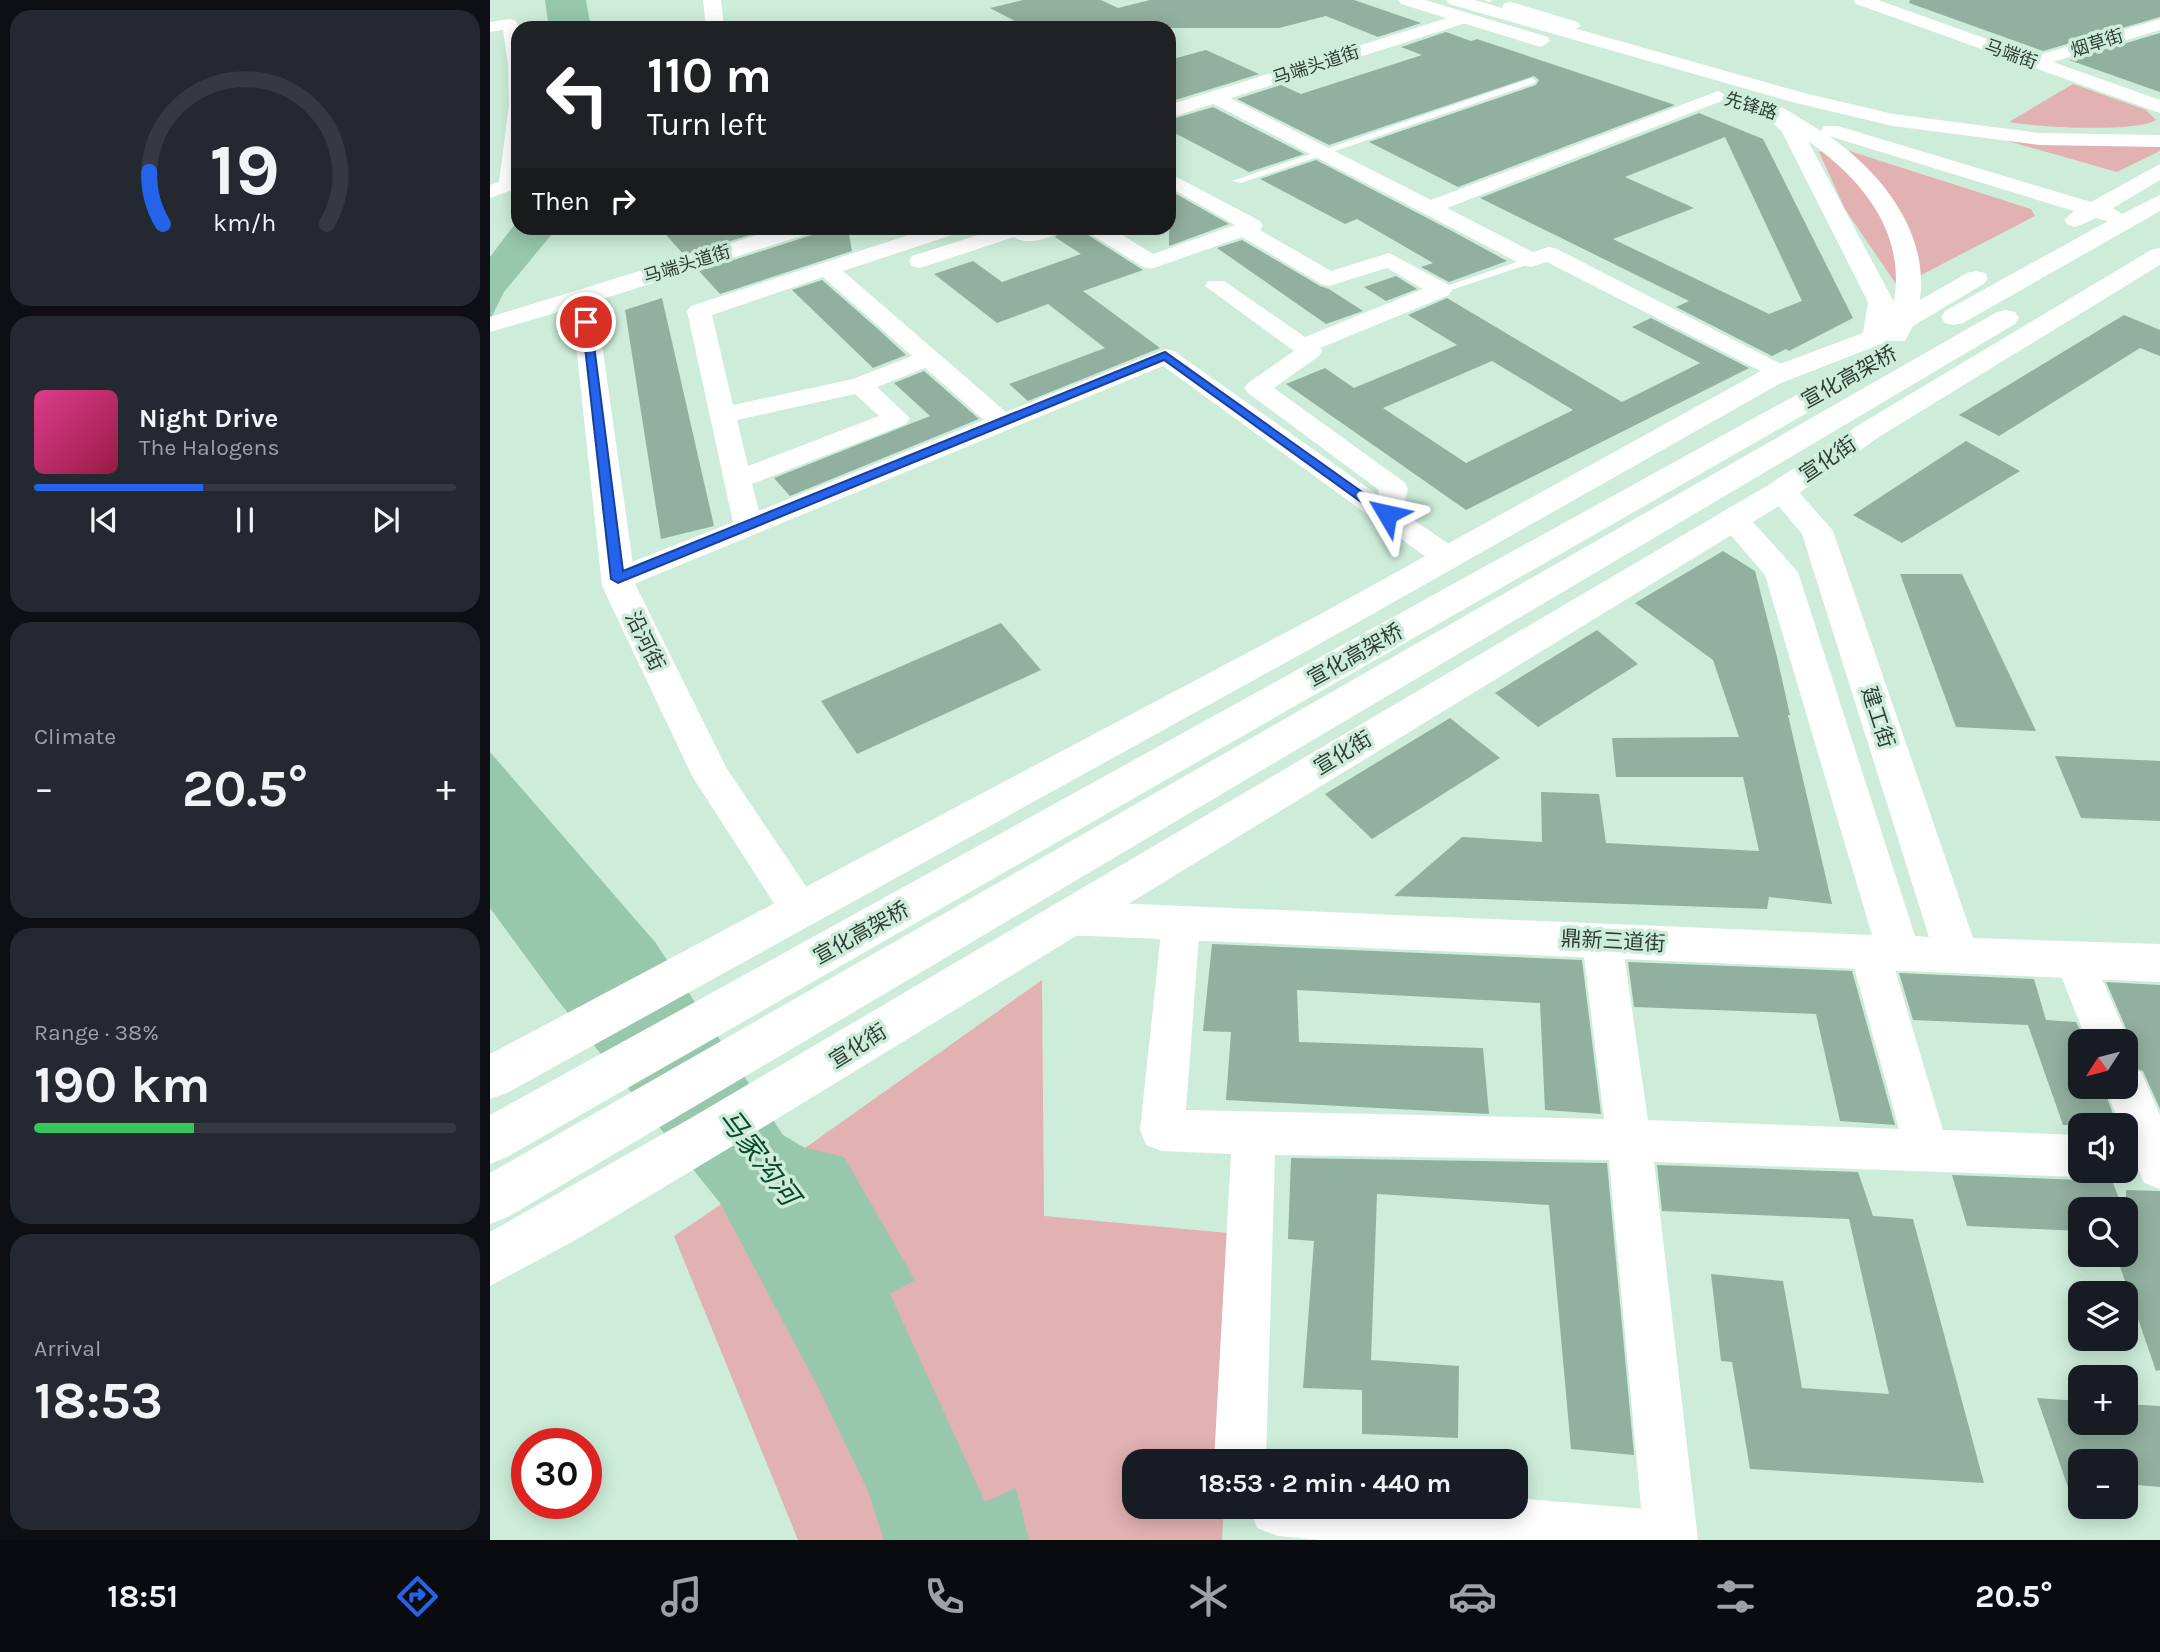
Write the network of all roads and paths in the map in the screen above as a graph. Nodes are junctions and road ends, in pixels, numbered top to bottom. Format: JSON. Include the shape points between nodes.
{"nodes":[{"id":1,"x":712,"y":0,"type":"edge"},
{"id":2,"x":1408,"y":0,"type":"edge"},
{"id":3,"x":1488,"y":0,"type":"edge"},
{"id":4,"x":1862,"y":0,"type":"edge"},
{"id":5,"x":1459,"y":9,"type":"edge"},
{"id":6,"x":714,"y":21,"type":"edge"},
{"id":7,"x":2160,"y":24,"type":"edge"},
{"id":8,"x":490,"y":27,"type":"edge"},
{"id":9,"x":511,"y":28,"type":"edge"},
{"id":10,"x":1580,"y":32,"type":"junction"},
{"id":11,"x":2034,"y":62,"type":"junction"},
{"id":12,"x":1532,"y":81,"type":"dead end"},
{"id":13,"x":1718,"y":96,"type":"junction"},
{"id":14,"x":1216,"y":98,"type":"junction"},
{"id":15,"x":2160,"y":107,"type":"edge"},
{"id":16,"x":1761,"y":109,"type":"junction"},
{"id":17,"x":1176,"y":110,"type":"edge"},
{"id":18,"x":2160,"y":141,"type":"edge"},
{"id":19,"x":1322,"y":152,"type":"junction"},
{"id":20,"x":2007,"y":155,"type":"dead end"},
{"id":21,"x":2160,"y":171,"type":"edge"},
{"id":22,"x":511,"y":172,"type":"edge"},
{"id":23,"x":1237,"y":181,"type":"dead end"},
{"id":24,"x":2099,"y":182,"type":"dead end"},
{"id":25,"x":1176,"y":187,"type":"edge"},
{"id":26,"x":2126,"y":190,"type":"junction"},
{"id":27,"x":490,"y":192,"type":"edge"},
{"id":28,"x":2160,"y":202,"type":"edge"},
{"id":29,"x":1429,"y":208,"type":"junction"},
{"id":30,"x":2096,"y":209,"type":"junction"},
{"id":31,"x":1244,"y":229,"type":"junction"},
{"id":32,"x":2061,"y":229,"type":"dead end"},
{"id":33,"x":2160,"y":232,"type":"edge"},
{"id":34,"x":781,"y":235,"type":"edge"},
{"id":35,"x":929,"y":235,"type":"edge"},
{"id":36,"x":995,"y":235,"type":"edge"},
{"id":37,"x":1108,"y":235,"type":"edge"},
{"id":38,"x":2038,"y":242,"type":"dead end"},
{"id":39,"x":2160,"y":255,"type":"edge"},
{"id":40,"x":1531,"y":260,"type":"junction"},
{"id":41,"x":904,"y":266,"type":"dead end"},
{"id":42,"x":827,"y":269,"type":"junction"},
{"id":43,"x":2160,"y":270,"type":"edge"},
{"id":44,"x":2130,"y":273,"type":"junction"},
{"id":45,"x":1216,"y":286,"type":"dead end"},
{"id":46,"x":1441,"y":290,"type":"junction"},
{"id":47,"x":583,"y":297,"type":"junction"},
{"id":48,"x":491,"y":326,"type":"edge"},
{"id":49,"x":1303,"y":346,"type":"junction"},
{"id":50,"x":1875,"y":356,"type":"junction"},
{"id":51,"x":928,"y":358,"type":"junction"},
{"id":52,"x":1775,"y":375,"type":"junction"},
{"id":53,"x":860,"y":384,"type":"junction"},
{"id":54,"x":722,"y":415,"type":"junction"},
{"id":55,"x":1824,"y":421,"type":"junction"},
{"id":56,"x":1002,"y":422,"type":"junction"},
{"id":57,"x":737,"y":480,"type":"junction"},
{"id":58,"x":1781,"y":491,"type":"junction"},
{"id":59,"x":1387,"y":514,"type":"junction"},
{"id":60,"x":1733,"y":519,"type":"junction"},
{"id":61,"x":748,"y":526,"type":"junction"},
{"id":62,"x":1448,"y":558,"type":"junction"},
{"id":63,"x":618,"y":579,"type":"junction"},
{"id":64,"x":801,"y":909,"type":"junction"},
{"id":65,"x":1066,"y":918,"type":"junction"},
{"id":66,"x":1181,"y":923,"type":"junction"},
{"id":67,"x":1602,"y":940,"type":"junction"},
{"id":68,"x":1885,"y":954,"type":"junction"},
{"id":69,"x":1956,"y":955,"type":"junction"},
{"id":70,"x":2075,"y":961,"type":"junction"},
{"id":71,"x":2160,"y":963,"type":"edge"},
{"id":72,"x":2103,"y":1029,"type":"edge"},
{"id":73,"x":490,"y":1078,"type":"edge"},
{"id":74,"x":2130,"y":1099,"type":"edge"},
{"id":75,"x":1254,"y":1134,"type":"junction"},
{"id":76,"x":490,"y":1140,"type":"edge"},
{"id":77,"x":1629,"y":1140,"type":"junction"},
{"id":78,"x":1927,"y":1151,"type":"junction"},
{"id":79,"x":2068,"y":1156,"type":"edge"},
{"id":80,"x":2148,"y":1162,"type":"edge"},
{"id":81,"x":490,"y":1200,"type":"edge"},
{"id":82,"x":490,"y":1260,"type":"edge"},
{"id":83,"x":1241,"y":1449,"type":"edge"},
{"id":84,"x":1366,"y":1519,"type":"edge"},
{"id":85,"x":1461,"y":1532,"type":"edge"},
{"id":86,"x":1657,"y":1540,"type":"edge"},
{"id":87,"x":1671,"y":1540,"type":"edge"}],
"edges":[{"from":1,"to":6,"type":"main road"},
{"from":2,"to":5,"type":"main road","name":"先锋路"},
{"from":3,"to":10,"type":"main road","name":"先锋路"},
{"from":4,"to":11,"type":"main road","name":"马端街"},
{"from":5,"to":10,"type":"main road"},
{"from":5,"to":13,"type":"main road","name":"先锋路","via":[[1541,41]]},
{"from":5,"to":14,"type":"main road","name":"马端头道街"},
{"from":7,"to":11,"type":"main road","name":"烟草街"},
{"from":8,"to":9,"type":"street","via":[[510,24]]},
{"from":10,"to":18,"type":"main road","via":[[1799,98],[1893,120],[2039,139]]},
{"from":10,"to":20,"type":"main road","name":"先锋路"},
{"from":10,"to":50,"type":"main road","via":[[1755,102],[1819,139],[1875,190],[1893,215],[1909,270],[1908,299],[1898,331]]},
{"from":11,"to":15,"type":"main road","name":"马端街"},
{"from":12,"to":19,"type":"lane"},
{"from":13,"to":16,"type":"main road","name":"先锋路"},
{"from":13,"to":29,"type":"street"},
{"from":14,"to":17,"type":"main road","name":"马端头道街"},
{"from":14,"to":19,"type":"street"},
{"from":16,"to":30,"type":"main road","name":"先锋路"},
{"from":16,"to":50,"type":"main road","via":[[1791,129],[1881,302]]},
{"from":19,"to":23,"type":"lane"},
{"from":19,"to":29,"type":"street"},
{"from":21,"to":26,"type":"main road"},
{"from":22,"to":27,"type":"street","via":[[509,186]]},
{"from":24,"to":26,"type":"main road"},
{"from":25,"to":31,"type":"street","via":[[1252,226]]},
{"from":26,"to":28,"type":"main road"},
{"from":26,"to":30,"type":"main road"},
{"from":28,"to":76,"type":"main road","name":"宣化高架桥"},
{"from":29,"to":40,"type":"street"},
{"from":30,"to":32,"type":"main road"},
{"from":30,"to":33,"type":"main road","name":"先锋路"},
{"from":31,"to":37,"type":"street","via":[[1151,262]]},
{"from":31,"to":46,"type":"street","via":[[1329,279],[1389,260]]},
{"from":33,"to":55,"type":"main road","name":"宣化高架桥"},
{"from":34,"to":47,"type":"main road","name":"马端头道街"},
{"from":35,"to":42,"type":"street"},
{"from":36,"to":41,"type":"street"},
{"from":38,"to":50,"type":"main road"},
{"from":39,"to":44,"type":"main road","name":"宣化街"},
{"from":40,"to":46,"type":"lane"},
{"from":40,"to":52,"type":"street","via":[[1549,254]]},
{"from":42,"to":51,"type":"street"},
{"from":42,"to":54,"type":"street","via":[[699,311]]},
{"from":43,"to":44,"type":"main road"},
{"from":44,"to":58,"type":"main road","name":"宣化街","via":[[1872,429]]},
{"from":45,"to":49,"type":"street"},
{"from":46,"to":49,"type":"street"},
{"from":47,"to":48,"type":"main road","name":"马端头道街"},
{"from":47,"to":63,"type":"main road","name":"沿河街"},
{"from":49,"to":59,"type":"street","via":[[1310,351],[1257,388],[1394,488]]},
{"from":50,"to":52,"type":"main road"},
{"from":50,"to":55,"type":"main road"},
{"from":51,"to":53,"type":"street"},
{"from":51,"to":56,"type":"street"},
{"from":52,"to":62,"type":"main road"},
{"from":53,"to":54,"type":"street"},
{"from":53,"to":57,"type":"street","via":[[897,418]]},
{"from":54,"to":57,"type":"street"},
{"from":55,"to":81,"type":"main road","name":"宣化高架桥"},
{"from":56,"to":59,"type":"street","via":[[1165,356]]},
{"from":56,"to":61,"type":"street"},
{"from":57,"to":61,"type":"street"},
{"from":58,"to":60,"type":"main road","name":"宣化街"},
{"from":58,"to":69,"type":"main road","name":"建工街","via":[[1817,531]]},
{"from":59,"to":62,"type":"street"},
{"from":60,"to":65,"type":"main road","name":"宣化街"},
{"from":60,"to":68,"type":"main road","via":[[1781,572]]},
{"from":61,"to":63,"type":"street"},
{"from":62,"to":64,"type":"main road"},
{"from":63,"to":64,"type":"main road","name":"沿河街","via":[[711,776]]},
{"from":64,"to":73,"type":"main road"},
{"from":65,"to":66,"type":"main road","name":"鼎新三道街"},
{"from":65,"to":82,"type":"main road","name":"宣化街","via":[[616,1191]]},
{"from":66,"to":67,"type":"main road","name":"鼎新三道街"},
{"from":66,"to":75,"type":"street","via":[[1162,1130]]},
{"from":67,"to":68,"type":"main road","name":"鼎新三道街"},
{"from":67,"to":77,"type":"street"},
{"from":68,"to":69,"type":"main road","name":"鼎新三道街"},
{"from":68,"to":78,"type":"street"},
{"from":69,"to":70,"type":"main road","name":"鼎新三道街"},
{"from":70,"to":71,"type":"main road","name":"鼎新三道街"},
{"from":70,"to":72,"type":"street"},
{"from":74,"to":80,"type":"street"},
{"from":75,"to":77,"type":"street"},
{"from":75,"to":83,"type":"street"},
{"from":77,"to":78,"type":"street"},
{"from":77,"to":87,"type":"street"},
{"from":78,"to":79,"type":"street"},
{"from":84,"to":85,"type":"main road"},
{"from":85,"to":86,"type":"main road"}]}
